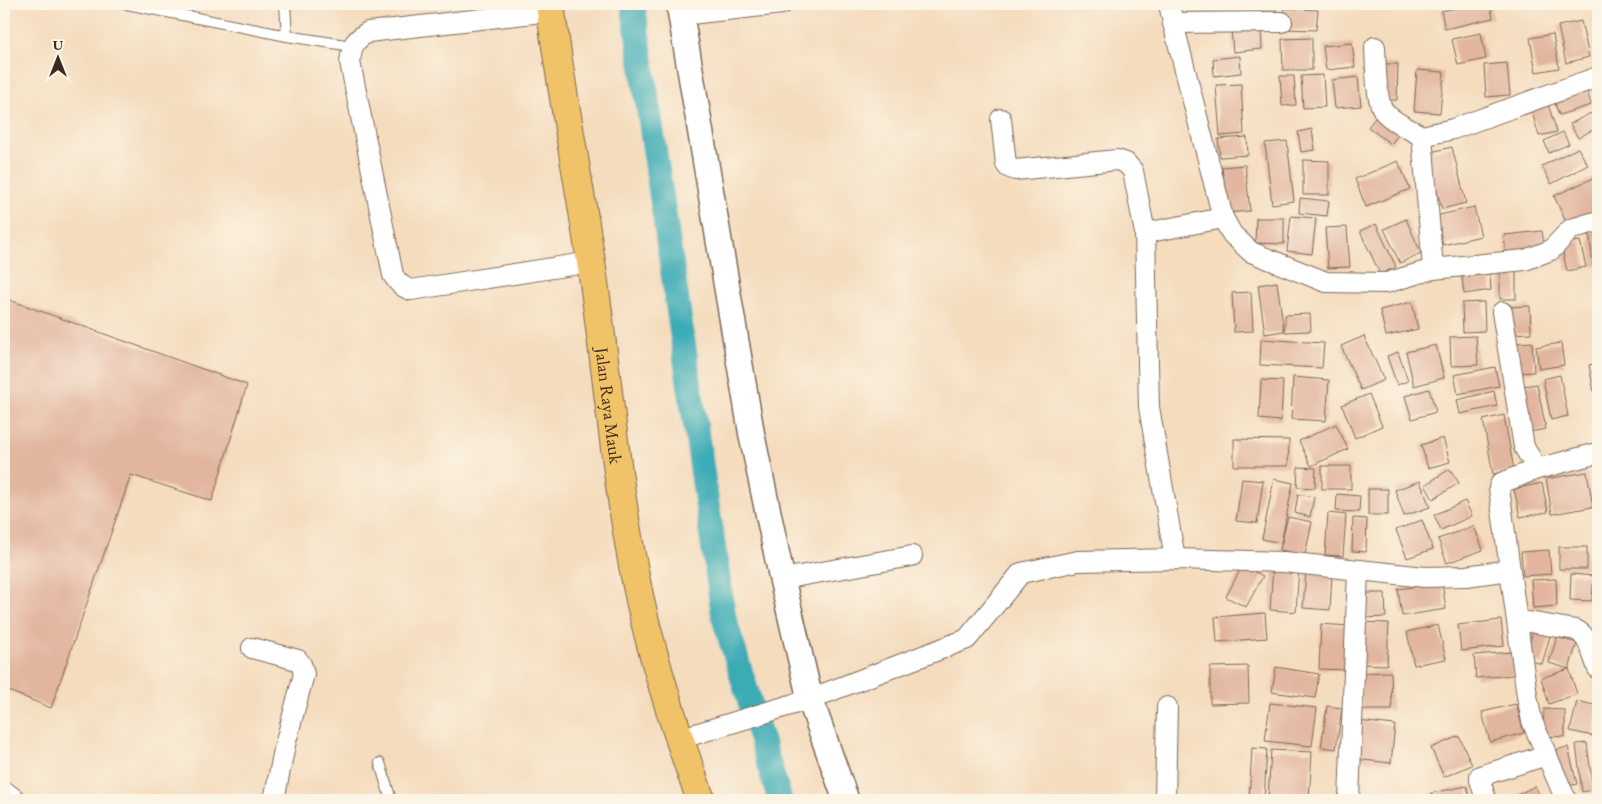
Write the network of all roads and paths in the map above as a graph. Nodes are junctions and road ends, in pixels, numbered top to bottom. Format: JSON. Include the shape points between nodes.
{"nodes":[{"id":1,"x":127,"y":4,"type":"edge"},
{"id":2,"x":285,"y":4,"type":"edge"},
{"id":3,"x":782,"y":4,"type":"edge"},
{"id":4,"x":550,"y":7,"type":"edge"},
{"id":5,"x":680,"y":9,"type":"edge"},
{"id":6,"x":1171,"y":13,"type":"edge"},
{"id":7,"x":1282,"y":22,"type":"dead end"},
{"id":8,"x":287,"y":36,"type":"junction"},
{"id":9,"x":352,"y":46,"type":"junction"},
{"id":10,"x":1375,"y":47,"type":"dead end"},
{"id":11,"x":1597,"y":83,"type":"edge"},
{"id":12,"x":1002,"y":119,"type":"dead end"},
{"id":13,"x":1422,"y":136,"type":"junction"},
{"id":14,"x":1223,"y":218,"type":"junction"},
{"id":15,"x":1598,"y":221,"type":"edge"},
{"id":16,"x":1145,"y":233,"type":"junction"},
{"id":17,"x":591,"y":262,"type":"junction"},
{"id":18,"x":1434,"y":270,"type":"junction"},
{"id":19,"x":1502,"y":312,"type":"dead end"},
{"id":20,"x":1598,"y":453,"type":"edge"},
{"id":21,"x":1537,"y":469,"type":"junction"},
{"id":22,"x":912,"y":556,"type":"dead end"},
{"id":23,"x":1175,"y":559,"type":"junction"},
{"id":24,"x":1358,"y":570,"type":"junction"},
{"id":25,"x":1510,"y":570,"type":"junction"},
{"id":26,"x":782,"y":579,"type":"junction"},
{"id":27,"x":1517,"y":620,"type":"junction"},
{"id":28,"x":252,"y":648,"type":"dead end"},
{"id":29,"x":1598,"y":669,"type":"edge"},
{"id":30,"x":803,"y":700,"type":"junction"},
{"id":31,"x":1167,"y":707,"type":"dead end"},
{"id":32,"x":689,"y":736,"type":"junction"},
{"id":33,"x":1547,"y":755,"type":"junction"},
{"id":34,"x":380,"y":763,"type":"dead end"},
{"id":35,"x":4,"y":791,"type":"edge"},
{"id":36,"x":16,"y":800,"type":"edge"},
{"id":37,"x":274,"y":800,"type":"edge"},
{"id":38,"x":391,"y":800,"type":"edge"},
{"id":39,"x":701,"y":800,"type":"edge"},
{"id":40,"x":846,"y":800,"type":"edge"},
{"id":41,"x":1166,"y":800,"type":"edge"},
{"id":42,"x":1349,"y":800,"type":"edge"},
{"id":43,"x":1486,"y":800,"type":"edge"},
{"id":44,"x":1566,"y":800,"type":"edge"}],
"edges":[{"from":1,"to":8,"type":"lane"},
{"from":2,"to":8,"type":"lane"},
{"from":3,"to":5,"type":"street"},
{"from":4,"to":9,"type":"street","via":[[368,32]]},
{"from":4,"to":17,"type":"main road","name":"Jalan Raya Mauk"},
{"from":5,"to":26,"type":"street","via":[[752,436]]},
{"from":6,"to":7,"type":"street"},
{"from":6,"to":14,"type":"street"},
{"from":8,"to":9,"type":"lane"},
{"from":9,"to":17,"type":"street","via":[[350,62],[397,282],[411,290]]},
{"from":10,"to":13,"type":"street","via":[[1384,111]]},
{"from":11,"to":13,"type":"street","via":[[1542,96],[1453,129]]},
{"from":12,"to":16,"type":"street","via":[[1006,164],[1011,169],[1117,160],[1126,163],[1133,171]]},
{"from":13,"to":18,"type":"street"},
{"from":14,"to":16,"type":"street"},
{"from":14,"to":18,"type":"street","via":[[1232,234],[1251,252],[1326,282],[1386,283]]},
{"from":15,"to":18,"type":"street","via":[[1571,229],[1551,250],[1525,260]]},
{"from":16,"to":23,"type":"street","via":[[1149,407]]},
{"from":17,"to":32,"type":"main road","name":"Jalan Raya Mauk","via":[[626,526],[637,582],[658,671]]},
{"from":19,"to":21,"type":"street","via":[[1524,447]]},
{"from":20,"to":21,"type":"street"},
{"from":21,"to":25,"type":"street","via":[[1502,483],[1499,488]]},
{"from":22,"to":26,"type":"street"},
{"from":23,"to":24,"type":"street","via":[[1284,562]]},
{"from":23,"to":30,"type":"street","via":[[1078,561],[1021,573],[968,639]]},
{"from":24,"to":25,"type":"street","via":[[1425,577]]},
{"from":24,"to":42,"type":"street"},
{"from":25,"to":27,"type":"street"},
{"from":26,"to":30,"type":"street"},
{"from":27,"to":29,"type":"street","via":[[1581,632]]},
{"from":27,"to":33,"type":"street","via":[[1532,720]]},
{"from":28,"to":37,"type":"street","via":[[298,660],[304,674]]},
{"from":30,"to":32,"type":"street"},
{"from":30,"to":40,"type":"street"},
{"from":31,"to":41,"type":"street"},
{"from":32,"to":39,"type":"main road","name":"Jalan Raya Mauk"},
{"from":33,"to":43,"type":"street","via":[[1480,776]]},
{"from":33,"to":44,"type":"street"},
{"from":34,"to":38,"type":"lane"},
{"from":35,"to":36,"type":"street"}]}
